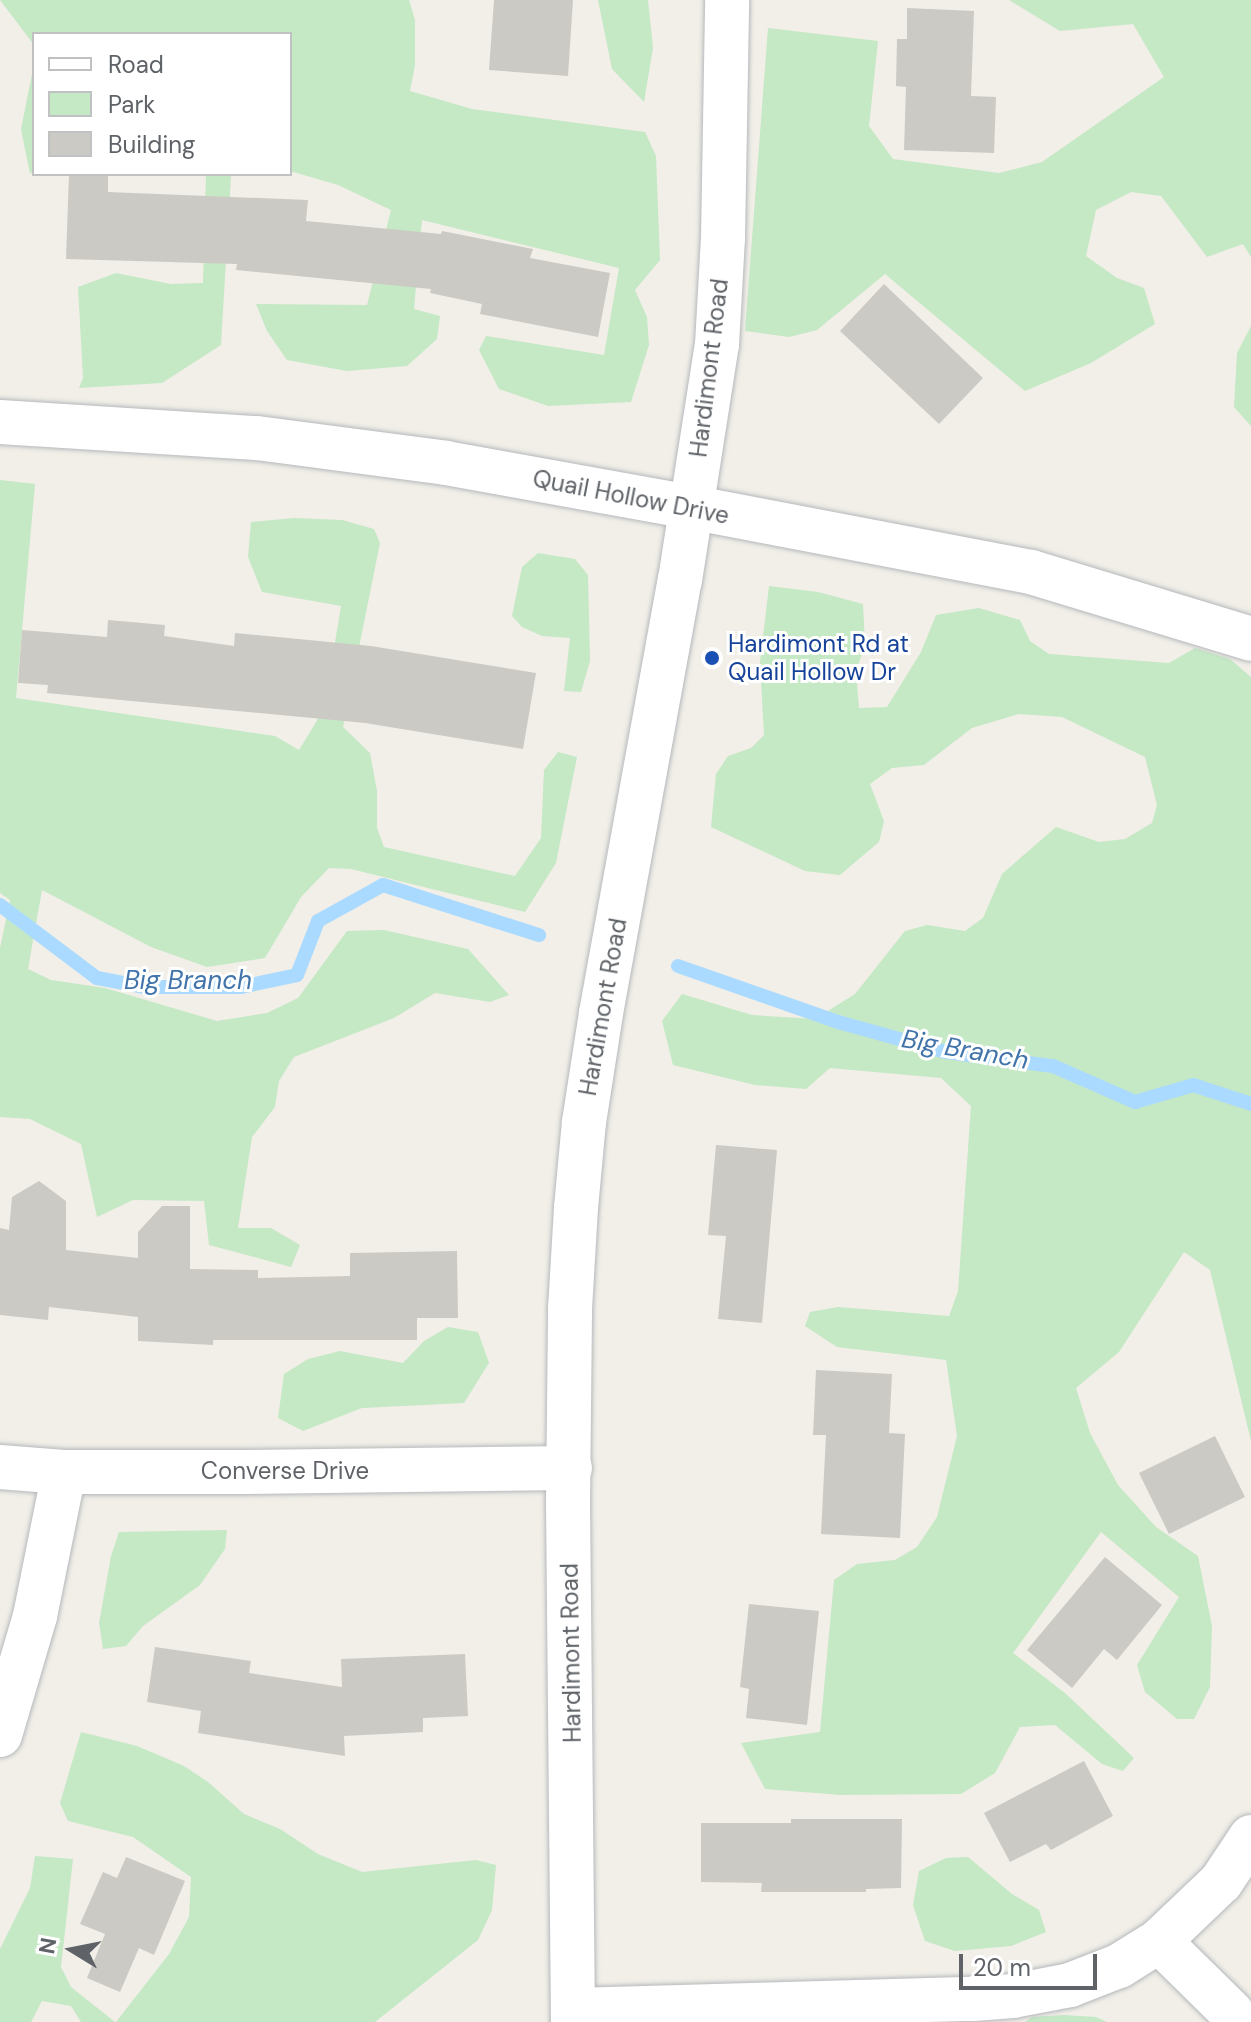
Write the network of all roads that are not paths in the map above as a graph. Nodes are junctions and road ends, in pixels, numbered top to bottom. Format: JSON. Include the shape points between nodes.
{"nodes":[{"id":1,"x":727,"y":0,"type":"edge"},
{"id":2,"x":0,"y":422,"type":"edge"},
{"id":3,"x":690,"y":507,"type":"junction"},
{"id":4,"x":1251,"y":639,"type":"edge"},
{"id":5,"x":0,"y":1467,"type":"edge"},
{"id":6,"x":570,"y":1468,"type":"junction"},
{"id":7,"x":64,"y":1472,"type":"junction"},
{"id":8,"x":0,"y":1735,"type":"edge"},
{"id":9,"x":1251,"y":1837,"type":"edge"},
{"id":10,"x":1159,"y":1941,"type":"junction"},
{"id":11,"x":1232,"y":2013,"type":"dead end"},
{"id":12,"x":573,"y":2016,"type":"edge"}],
"edges":[{"from":1,"to":3,"type":"street","name":"Hardimont Road","via":[[717,345]]},
{"from":2,"to":3,"type":"street","name":"Quail Hollow Drive","via":[[257,438],[446,463]]},
{"from":3,"to":4,"type":"street","name":"Quail Hollow Drive","via":[[1031,572]]},
{"from":3,"to":6,"type":"street","name":"Hardimont Road","via":[[584,1122],[570,1309]]},
{"from":5,"to":7,"type":"street","name":"Converse Drive"},
{"from":6,"to":7,"type":"street","name":"Converse Drive"},
{"from":6,"to":12,"type":"street","name":"Hardimont Road"},
{"from":7,"to":8,"type":"street","via":[[35,1616]]},
{"from":9,"to":10,"type":"street","via":[[1221,1882]]},
{"from":10,"to":11,"type":"street"},
{"from":10,"to":12,"type":"street","via":[[1119,1966],[1070,1985],[1013,1996]]}]}
